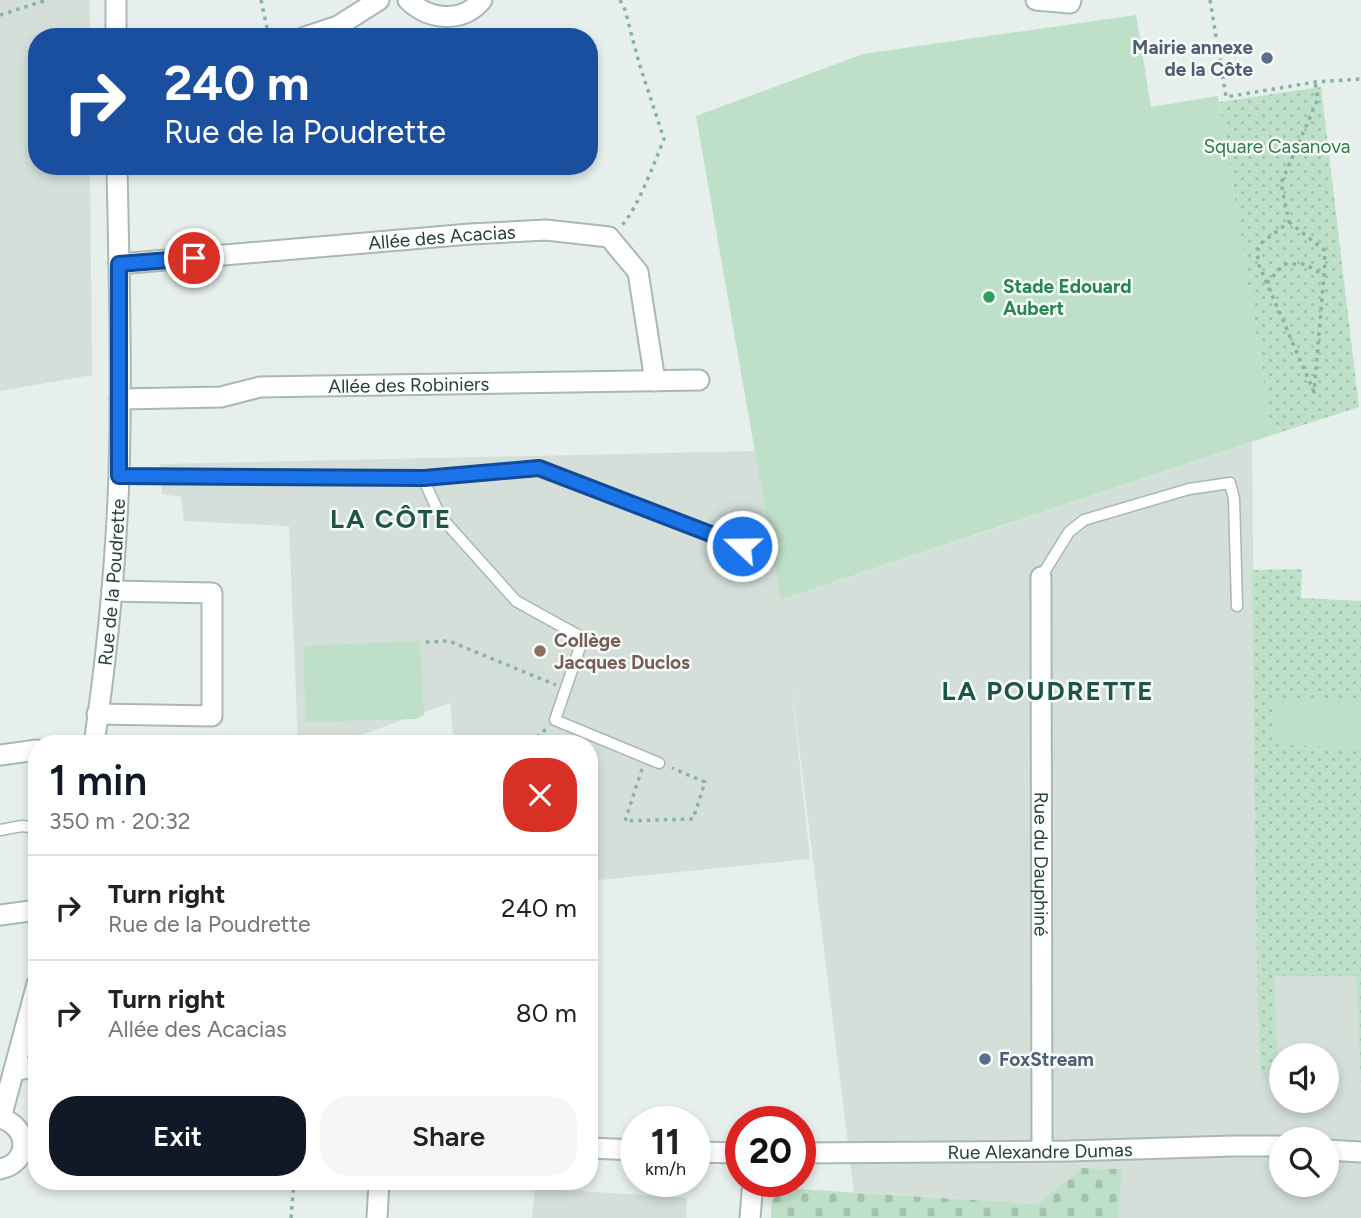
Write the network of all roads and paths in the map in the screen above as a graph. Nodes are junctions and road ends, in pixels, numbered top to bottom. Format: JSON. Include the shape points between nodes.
{"nodes":[{"id":1,"x":47,"y":0,"type":"edge"},
{"id":2,"x":116,"y":0,"type":"edge"},
{"id":3,"x":261,"y":0,"type":"edge"},
{"id":4,"x":379,"y":0,"type":"edge"},
{"id":5,"x":408,"y":0,"type":"edge"},
{"id":6,"x":482,"y":0,"type":"edge"},
{"id":7,"x":620,"y":0,"type":"edge"},
{"id":8,"x":1036,"y":0,"type":"edge"},
{"id":9,"x":1071,"y":0,"type":"edge"},
{"id":10,"x":1210,"y":0,"type":"edge"},
{"id":11,"x":39,"y":1,"type":"edge"},
{"id":12,"x":0,"y":15,"type":"edge"},
{"id":13,"x":116,"y":28,"type":"edge"},
{"id":14,"x":267,"y":28,"type":"edge"},
{"id":15,"x":332,"y":28,"type":"edge"},
{"id":16,"x":1361,"y":79,"type":"edge"},
{"id":17,"x":1315,"y":82,"type":"junction"},
{"id":18,"x":117,"y":175,"type":"edge"},
{"id":19,"x":1289,"y":222,"type":"junction"},
{"id":20,"x":609,"y":237,"type":"junction"},
{"id":21,"x":119,"y":264,"type":"junction"},
{"id":22,"x":1324,"y":276,"type":"junction"},
{"id":23,"x":1267,"y":283,"type":"junction"},
{"id":24,"x":699,"y":380,"type":"dead end"},
{"id":25,"x":655,"y":381,"type":"junction"},
{"id":26,"x":120,"y":398,"type":"junction"},
{"id":27,"x":119,"y":476,"type":"junction"},
{"id":28,"x":424,"y":478,"type":"junction"},
{"id":29,"x":742,"y":546,"type":"dead end"},
{"id":30,"x":1041,"y":577,"type":"joint"},
{"id":31,"x":112,"y":591,"type":"junction"},
{"id":32,"x":1237,"y":606,"type":"dead end"},
{"id":33,"x":426,"y":642,"type":"dead end"},
{"id":34,"x":566,"y":689,"type":"junction"},
{"id":35,"x":97,"y":714,"type":"junction"},
{"id":36,"x":555,"y":720,"type":"junction"},
{"id":37,"x":92,"y":735,"type":"edge"},
{"id":38,"x":538,"y":735,"type":"edge"},
{"id":39,"x":592,"y":735,"type":"edge"},
{"id":40,"x":598,"y":737,"type":"edge"},
{"id":41,"x":28,"y":751,"type":"edge"},
{"id":42,"x":0,"y":755,"type":"edge"},
{"id":43,"x":646,"y":757,"type":"junction"},
{"id":44,"x":659,"y":763,"type":"joint"},
{"id":45,"x":28,"y":827,"type":"edge"},
{"id":46,"x":0,"y":830,"type":"edge"},
{"id":47,"x":28,"y":911,"type":"edge"},
{"id":48,"x":0,"y":915,"type":"edge"},
{"id":49,"x":28,"y":1018,"type":"edge"},
{"id":50,"x":28,"y":1068,"type":"edge"},
{"id":51,"x":14,"y":1071,"type":"junction"},
{"id":52,"x":0,"y":1118,"type":"edge"},
{"id":53,"x":1269,"y":1146,"type":"edge"},
{"id":54,"x":598,"y":1148,"type":"edge"},
{"id":55,"x":620,"y":1149,"type":"edge"},
{"id":56,"x":28,"y":1150,"type":"edge"},
{"id":57,"x":1042,"y":1151,"type":"junction"},
{"id":58,"x":1339,"y":1151,"type":"edge"},
{"id":59,"x":28,"y":1153,"type":"edge"},
{"id":60,"x":816,"y":1153,"type":"edge"},
{"id":61,"x":1361,"y":1153,"type":"edge"},
{"id":62,"x":0,"y":1169,"type":"edge"},
{"id":63,"x":293,"y":1190,"type":"edge"},
{"id":64,"x":379,"y":1190,"type":"edge"},
{"id":65,"x":751,"y":1197,"type":"edge"},
{"id":66,"x":291,"y":1218,"type":"edge"},
{"id":67,"x":377,"y":1218,"type":"edge"},
{"id":68,"x":750,"y":1218,"type":"edge"}],
"edges":[{"from":1,"to":11,"type":"path"},
{"from":2,"to":13,"type":"street"},
{"from":3,"to":14,"type":"path"},
{"from":4,"to":15,"type":"street"},
{"from":5,"to":6,"type":"street","via":[[432,15],[447,17],[464,14]]},
{"from":7,"to":20,"type":"path","via":[[664,139],[627,220]]},
{"from":8,"to":9,"type":"street"},
{"from":10,"to":17,"type":"path","via":[[1226,97]]},
{"from":11,"to":12,"type":"path"},
{"from":16,"to":17,"type":"path"},
{"from":17,"to":19,"type":"path","via":[[1318,99],[1281,183]]},
{"from":18,"to":21,"type":"street","name":"Rue de la Poudrette"},
{"from":19,"to":22,"type":"path","via":[[1324,250]]},
{"from":19,"to":23,"type":"path","via":[[1260,244],[1257,252]]},
{"from":20,"to":21,"type":"street","name":"Allée des Acacias","via":[[545,230],[508,232]]},
{"from":20,"to":25,"type":"street","via":[[638,272]]},
{"from":21,"to":26,"type":"street","name":"Rue de la Poudrette"},
{"from":22,"to":23,"type":"path","via":[[1305,264],[1284,264]]},
{"from":22,"to":23,"type":"path","via":[[1314,391]]},
{"from":24,"to":25,"type":"street","name":"Allée des Robiniers"},
{"from":25,"to":26,"type":"street","name":"Allée des Robiniers","via":[[260,387],[221,397]]},
{"from":26,"to":27,"type":"street","name":"Rue de la Poudrette"},
{"from":27,"to":28,"type":"lane"},
{"from":27,"to":31,"type":"street","name":"Rue de la Poudrette"},
{"from":28,"to":29,"type":"lane","via":[[539,468]]},
{"from":28,"to":34,"type":"lane","via":[[440,516],[516,601],[583,638]]},
{"from":30,"to":32,"type":"lane","via":[[1069,533],[1084,520],[1189,489],[1230,483]]},
{"from":30,"to":57,"type":"street","name":"Rue du Dauphiné"},
{"from":31,"to":35,"type":"street","name":"Rue de la Poudrette"},
{"from":31,"to":35,"type":"street","via":[[212,593],[212,716]]},
{"from":33,"to":34,"type":"path","via":[[449,641]]},
{"from":34,"to":36,"type":"lane"},
{"from":35,"to":37,"type":"street","name":"Rue de la Poudrette"},
{"from":36,"to":38,"type":"path"},
{"from":36,"to":39,"type":"lane"},
{"from":40,"to":43,"type":"lane"},
{"from":41,"to":42,"type":"street"},
{"from":43,"to":44,"type":"lane"},
{"from":43,"to":44,"type":"path","via":[[625,821],[693,819],[705,782]]},
{"from":45,"to":46,"type":"lane"},
{"from":47,"to":48,"type":"street"},
{"from":49,"to":51,"type":"street"},
{"from":50,"to":51,"type":"street"},
{"from":51,"to":52,"type":"street"},
{"from":52,"to":56,"type":"street","via":[[16,1126]]},
{"from":53,"to":57,"type":"street","name":"Rue Alexandre Dumas"},
{"from":54,"to":55,"type":"street"},
{"from":57,"to":60,"type":"street","name":"Rue Alexandre Dumas"},
{"from":58,"to":61,"type":"street"},
{"from":59,"to":62,"type":"street"},
{"from":63,"to":66,"type":"path"},
{"from":64,"to":67,"type":"street"},
{"from":65,"to":68,"type":"street"}]}
